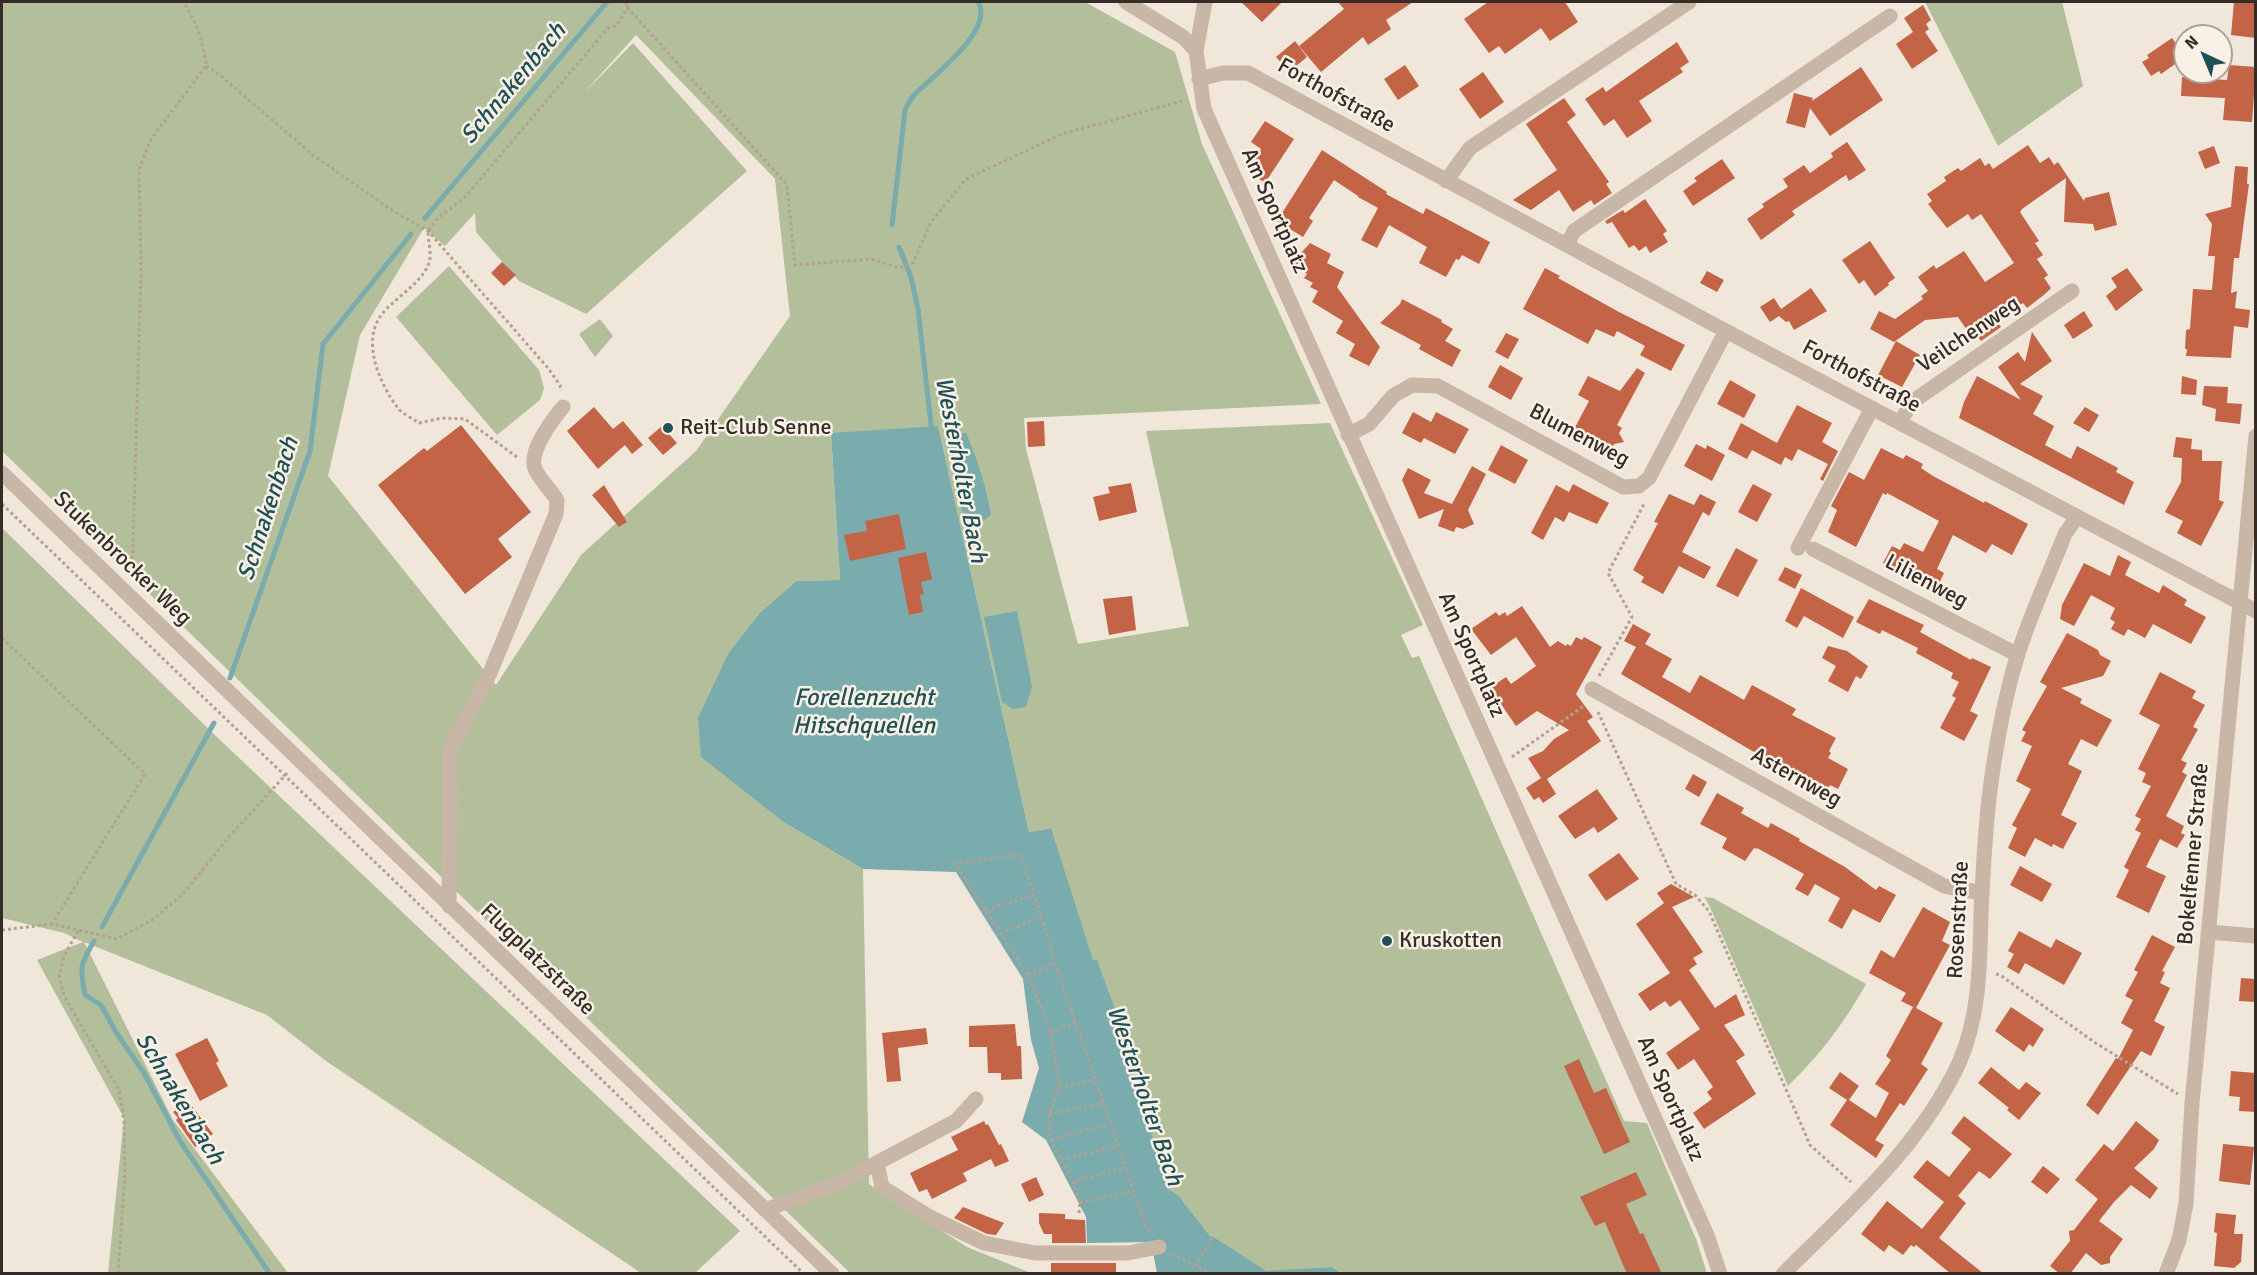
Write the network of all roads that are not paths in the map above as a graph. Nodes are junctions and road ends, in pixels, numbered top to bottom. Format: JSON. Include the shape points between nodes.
{"nodes":[{"id":1,"x":1126,"y":2,"type":"edge"},
{"id":2,"x":1205,"y":2,"type":"edge"},
{"id":3,"x":1689,"y":2,"type":"edge"},
{"id":4,"x":1890,"y":16,"type":"dead end"},
{"id":5,"x":1196,"y":51,"type":"junction"},
{"id":6,"x":1200,"y":79,"type":"junction"},
{"id":7,"x":1446,"y":181,"type":"junction"},
{"id":8,"x":1567,"y":245,"type":"junction"},
{"id":9,"x":2072,"y":291,"type":"dead end"},
{"id":10,"x":1726,"y":331,"type":"junction"},
{"id":11,"x":563,"y":407,"type":"road end"},
{"id":12,"x":1872,"y":408,"type":"junction"},
{"id":13,"x":1900,"y":422,"type":"junction"},
{"id":14,"x":1348,"y":435,"type":"junction"},
{"id":15,"x":2256,"y":435,"type":"edge"},
{"id":16,"x":2,"y":473,"type":"edge"},
{"id":17,"x":2077,"y":517,"type":"junction"},
{"id":18,"x":2239,"y":603,"type":"junction"},
{"id":19,"x":2256,"y":611,"type":"edge"},
{"id":20,"x":2018,"y":656,"type":"junction"},
{"id":21,"x":212,"y":677,"type":"joint"},
{"id":22,"x":1592,"y":694,"type":"road end"},
{"id":23,"x":1982,"y":893,"type":"junction"},
{"id":24,"x":448,"y":906,"type":"junction"},
{"id":25,"x":2209,"y":932,"type":"junction"},
{"id":26,"x":2256,"y":936,"type":"edge"},
{"id":27,"x":976,"y":1099,"type":"dead end"},
{"id":28,"x":877,"y":1163,"type":"junction"},
{"id":29,"x":765,"y":1210,"type":"junction"},
{"id":30,"x":1159,"y":1246,"type":"road end"},
{"id":31,"x":832,"y":1274,"type":"edge"},
{"id":32,"x":1720,"y":1274,"type":"edge"},
{"id":33,"x":1783,"y":1274,"type":"edge"},
{"id":34,"x":2166,"y":1274,"type":"edge"}],
"edges":[{"from":1,"to":5,"type":"street","via":[[1183,37]]},
{"from":2,"to":5,"type":"street","name":"Am Sportplatz"},
{"from":3,"to":7,"type":"street","via":[[1470,148]]},
{"from":4,"to":8,"type":"street","via":[[1574,231]]},
{"from":5,"to":6,"type":"street","name":"Am Sportplatz"},
{"from":6,"to":7,"type":"street","name":"Forthofstraße","via":[[1223,73],[1248,73]]},
{"from":6,"to":14,"type":"street","name":"Am Sportplatz","via":[[1204,108]]},
{"from":7,"to":8,"type":"street","name":"Forthofstraße"},
{"from":8,"to":10,"type":"street","name":"Forthofstraße"},
{"from":9,"to":13,"type":"street","name":"Veilchenweg","via":[[1912,402]]},
{"from":10,"to":12,"type":"street","name":"Forthofstraße"},
{"from":10,"to":14,"type":"street","name":"Blumenweg","via":[[1649,478],[1639,486],[1623,487],[1438,387],[1412,385],[1393,396],[1369,424]]},
{"from":11,"to":24,"type":"street","via":[[550,422],[533,463],[557,500],[556,514],[489,675],[450,747]]},
{"from":12,"to":13,"type":"street","name":"Forthofstraße"},
{"from":12,"to":20,"type":"street","name":"Lilienweg","via":[[1805,548]]},
{"from":13,"to":17,"type":"street","name":"Forthofstraße"},
{"from":14,"to":32,"type":"street","name":"Am Sportplatz","via":[[1707,1235]]},
{"from":15,"to":18,"type":"street","name":"Bokelfenner Straße"},
{"from":16,"to":21,"type":"street","name":"Stukenbrocker Weg"},
{"from":17,"to":18,"type":"street","name":"Forthofstraße"},
{"from":17,"to":20,"type":"street","name":"Rosenstraße","via":[[2065,534]]},
{"from":18,"to":19,"type":"street","name":"Forthofstraße"},
{"from":18,"to":25,"type":"street","name":"Bokelfenner Straße"},
{"from":20,"to":23,"type":"street","name":"Rosenstraße","via":[[2003,708],[1990,790]]},
{"from":21,"to":24,"type":"street","name":"Flugplatzstraße"},
{"from":22,"to":23,"type":"street","name":"Asternweg","via":[[1944,886]]},
{"from":23,"to":33,"type":"street","name":"Rosenstraße","via":[[1974,1016],[1959,1062],[1925,1124]]},
{"from":24,"to":29,"type":"street","name":"Flugplatzstraße"},
{"from":25,"to":26,"type":"street"},
{"from":25,"to":34,"type":"street","name":"Bokelfenner Straße","via":[[2186,1204],[2179,1240]]},
{"from":27,"to":28,"type":"street","via":[[956,1121]]},
{"from":28,"to":29,"type":"street","via":[[841,1182]]},
{"from":28,"to":30,"type":"street","via":[[882,1186],[930,1217],[984,1243],[1035,1253],[1128,1253]]},
{"from":29,"to":31,"type":"street","name":"Flugplatzstraße"}]}
